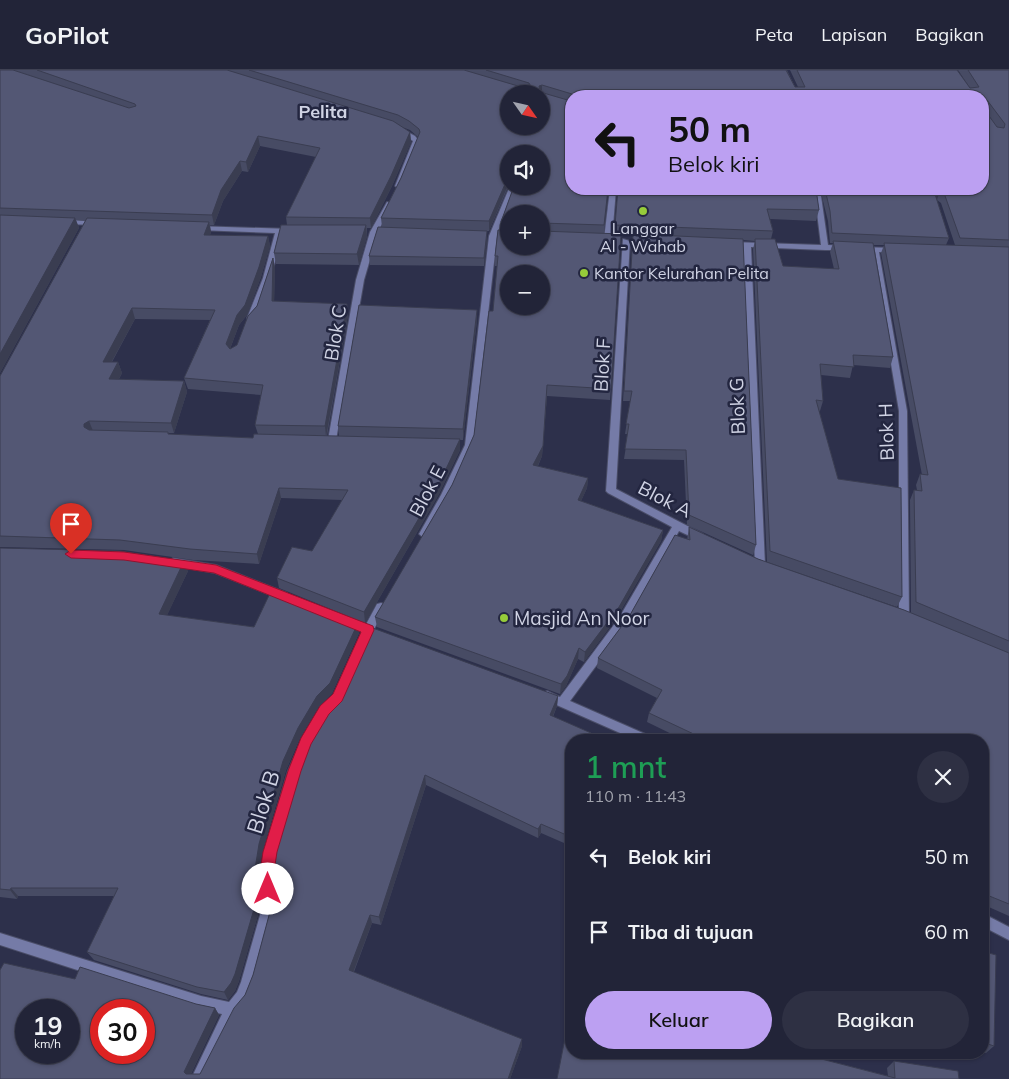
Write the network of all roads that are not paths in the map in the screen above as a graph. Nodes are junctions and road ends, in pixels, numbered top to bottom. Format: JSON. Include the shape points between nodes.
{"nodes":[{"id":1,"x":396,"y":128,"type":"edge"},
{"id":2,"x":509,"y":195,"type":"edge"},
{"id":3,"x":612,"y":195,"type":"edge"},
{"id":4,"x":817,"y":195,"type":"edge"},
{"id":5,"x":58,"y":222,"type":"edge"},
{"id":6,"x":88,"y":223,"type":"junction"},
{"id":7,"x":107,"y":224,"type":"edge"},
{"id":8,"x":193,"y":228,"type":"edge"},
{"id":9,"x":280,"y":231,"type":"junction"},
{"id":10,"x":83,"y":232,"type":"edge"},
{"id":11,"x":298,"y":232,"type":"edge"},
{"id":12,"x":364,"y":232,"type":"edge"},
{"id":13,"x":374,"y":232,"type":"junction"},
{"id":14,"x":384,"y":232,"type":"edge"},
{"id":15,"x":483,"y":236,"type":"edge"},
{"id":16,"x":497,"y":236,"type":"junction"},
{"id":17,"x":599,"y":239,"type":"edge"},
{"id":18,"x":608,"y":239,"type":"junction"},
{"id":19,"x":626,"y":241,"type":"junction"},
{"id":20,"x":635,"y":241,"type":"edge"},
{"id":21,"x":719,"y":244,"type":"edge"},
{"id":22,"x":747,"y":245,"type":"junction"},
{"id":23,"x":825,"y":248,"type":"junction"},
{"id":24,"x":875,"y":249,"type":"junction"},
{"id":25,"x":904,"y":250,"type":"edge"},
{"id":26,"x":245,"y":326,"type":"edge"},
{"id":27,"x":322,"y":440,"type":"edge"},
{"id":28,"x":611,"y":491,"type":"joint"},
{"id":29,"x":677,"y":526,"type":"junction"},
{"id":30,"x":710,"y":542,"type":"edge"},
{"id":31,"x":417,"y":546,"type":"edge"},
{"id":32,"x":160,"y":560,"type":"edge"},
{"id":33,"x":760,"y":564,"type":"edge"},
{"id":34,"x":388,"y":596,"type":"edge"},
{"id":35,"x":296,"y":601,"type":"edge"},
{"id":36,"x":904,"y":616,"type":"edge"},
{"id":37,"x":536,"y":692,"type":"edge"},
{"id":38,"x":564,"y":702,"type":"junction"},
{"id":39,"x":635,"y":734,"type":"edge"},
{"id":40,"x":989,"y":923,"type":"edge"},
{"id":41,"x":1009,"y":934,"type":"edge"},
{"id":42,"x":0,"y":940,"type":"edge"},
{"id":43,"x":232,"y":1009,"type":"junction"},
{"id":44,"x":198,"y":1079,"type":"edge"}],
"edges":[{"from":1,"to":13,"type":"street","name":"Blok C","via":[[416,141]]},
{"from":2,"to":16,"type":"street","name":"Blok E"},
{"from":3,"to":18,"type":"street"},
{"from":4,"to":23,"type":"street"},
{"from":5,"to":6,"type":"street"},
{"from":6,"to":7,"type":"street"},
{"from":6,"to":10,"type":"street"},
{"from":8,"to":9,"type":"street"},
{"from":9,"to":11,"type":"street"},
{"from":9,"to":26,"type":"street","via":[[253,316]]},
{"from":12,"to":13,"type":"street"},
{"from":13,"to":14,"type":"street"},
{"from":13,"to":27,"type":"street","name":"Blok C","via":[[360,280],[336,441]]},
{"from":15,"to":16,"type":"street"},
{"from":16,"to":31,"type":"street","name":"Blok E","via":[[464,445],[446,495]]},
{"from":17,"to":18,"type":"street"},
{"from":18,"to":19,"type":"street"},
{"from":19,"to":20,"type":"street"},
{"from":19,"to":28,"type":"street","name":"Blok F"},
{"from":21,"to":22,"type":"street"},
{"from":22,"to":23,"type":"street"},
{"from":22,"to":33,"type":"street","name":"Blok G"},
{"from":23,"to":24,"type":"street"},
{"from":24,"to":25,"type":"street"},
{"from":24,"to":36,"type":"street","name":"Blok H","via":[[903,411]]},
{"from":28,"to":29,"type":"street","name":"Blok A"},
{"from":29,"to":30,"type":"street","name":"Blok A"},
{"from":29,"to":38,"type":"street","via":[[623,621]]},
{"from":32,"to":35,"type":"street","via":[[216,569]]},
{"from":34,"to":43,"type":"street","name":"Blok B","via":[[368,630],[338,697],[325,710],[294,771],[270,852],[266,878],[270,901],[260,943],[242,997]]},
{"from":37,"to":38,"type":"street"},
{"from":38,"to":39,"type":"street"},
{"from":40,"to":41,"type":"street"},
{"from":42,"to":43,"type":"street","via":[[201,1003]]},
{"from":43,"to":44,"type":"street","name":"Blok B"}]}
